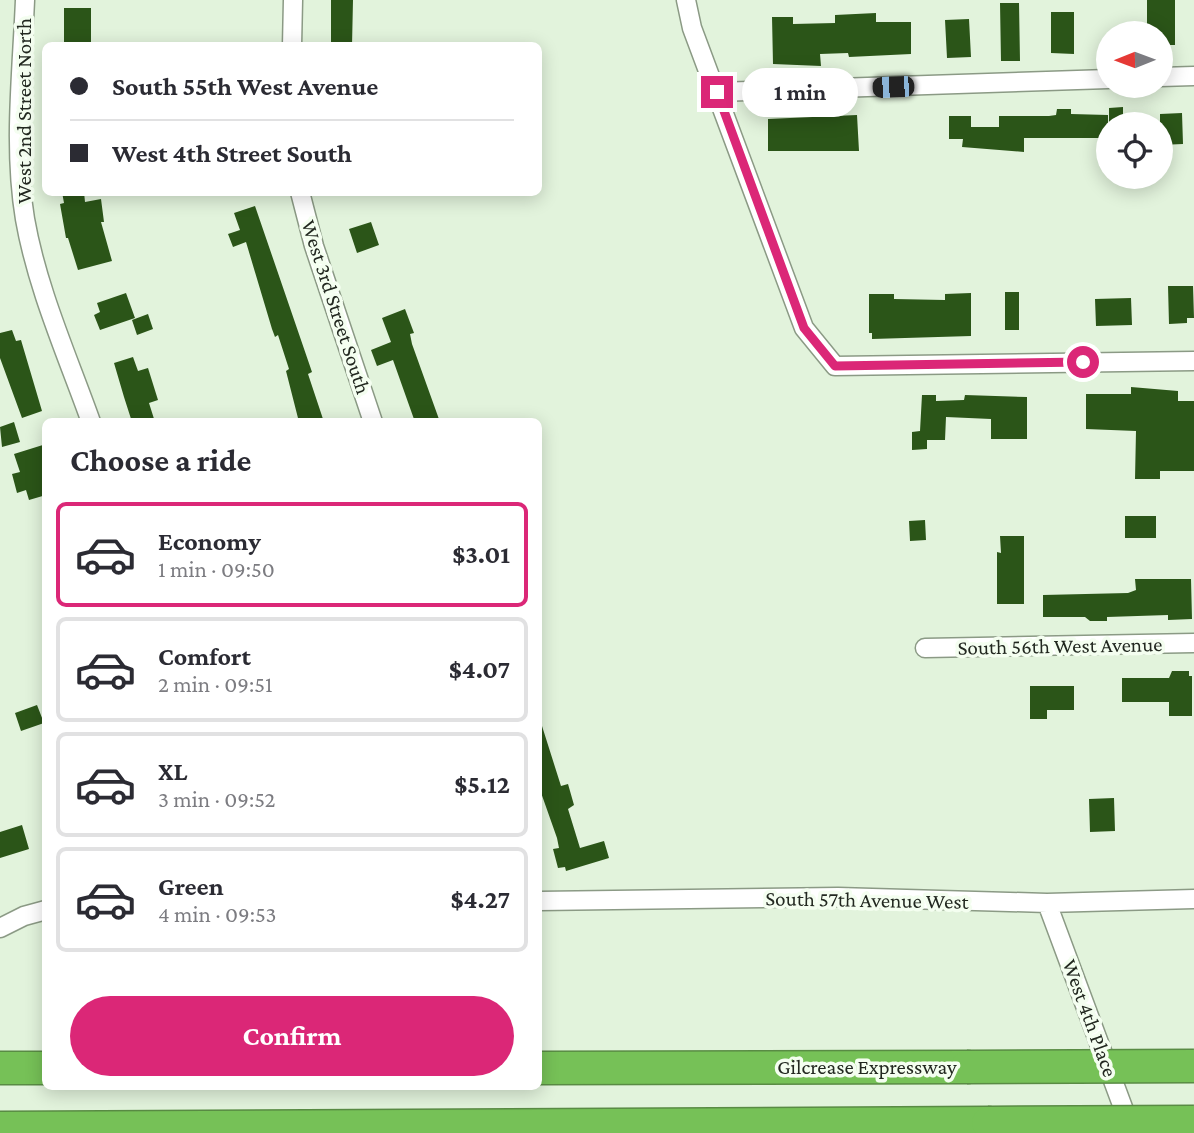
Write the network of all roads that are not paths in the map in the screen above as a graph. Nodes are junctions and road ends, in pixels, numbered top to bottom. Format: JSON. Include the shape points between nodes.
{"nodes":[{"id":1,"x":25,"y":0,"type":"edge"},
{"id":2,"x":293,"y":0,"type":"edge"},
{"id":3,"x":686,"y":0,"type":"edge"},
{"id":4,"x":292,"y":42,"type":"edge"},
{"id":5,"x":1194,"y":76,"type":"edge"},
{"id":6,"x":1173,"y":77,"type":"edge"},
{"id":7,"x":1096,"y":79,"type":"edge"},
{"id":8,"x":717,"y":92,"type":"junction"},
{"id":9,"x":301,"y":196,"type":"edge"},
{"id":10,"x":1194,"y":361,"type":"edge"},
{"id":11,"x":90,"y":418,"type":"edge"},
{"id":12,"x":372,"y":418,"type":"edge"},
{"id":13,"x":1194,"y":643,"type":"edge"},
{"id":14,"x":925,"y":648,"type":"dead end"},
{"id":15,"x":1194,"y":899,"type":"edge"},
{"id":16,"x":542,"y":901,"type":"edge"},
{"id":17,"x":1047,"y":903,"type":"junction"},
{"id":18,"x":42,"y":911,"type":"edge"},
{"id":19,"x":0,"y":928,"type":"edge"},
{"id":20,"x":1194,"y":1066,"type":"edge"},
{"id":21,"x":0,"y":1068,"type":"edge"},
{"id":22,"x":42,"y":1068,"type":"edge"},
{"id":23,"x":542,"y":1068,"type":"edge"},
{"id":24,"x":1194,"y":1122,"type":"edge"},
{"id":25,"x":0,"y":1128,"type":"edge"},
{"id":26,"x":1133,"y":1133,"type":"edge"}],
"edges":[{"from":1,"to":11,"type":"street","name":"West 2nd Street North","via":[[20,172],[24,218],[34,265]]},
{"from":2,"to":4,"type":"street"},
{"from":3,"to":8,"type":"street"},
{"from":5,"to":6,"type":"street"},
{"from":7,"to":8,"type":"street"},
{"from":8,"to":10,"type":"street","via":[[804,328],[835,366]]},
{"from":9,"to":12,"type":"street","name":"West 3rd Street South"},
{"from":13,"to":14,"type":"street","name":"South 56th West Avenue"},
{"from":15,"to":17,"type":"street","name":"South 57th Avenue West"},
{"from":16,"to":17,"type":"street","name":"South 57th Avenue West","via":[[838,897]]},
{"from":17,"to":26,"type":"street","name":"West 4th Place"},
{"from":18,"to":19,"type":"street"},
{"from":20,"to":23,"type":"highway","name":"Gilcrease Expressway","bridge":true},
{"from":21,"to":22,"type":"highway"},
{"from":24,"to":25,"type":"highway","bridge":true}]}
